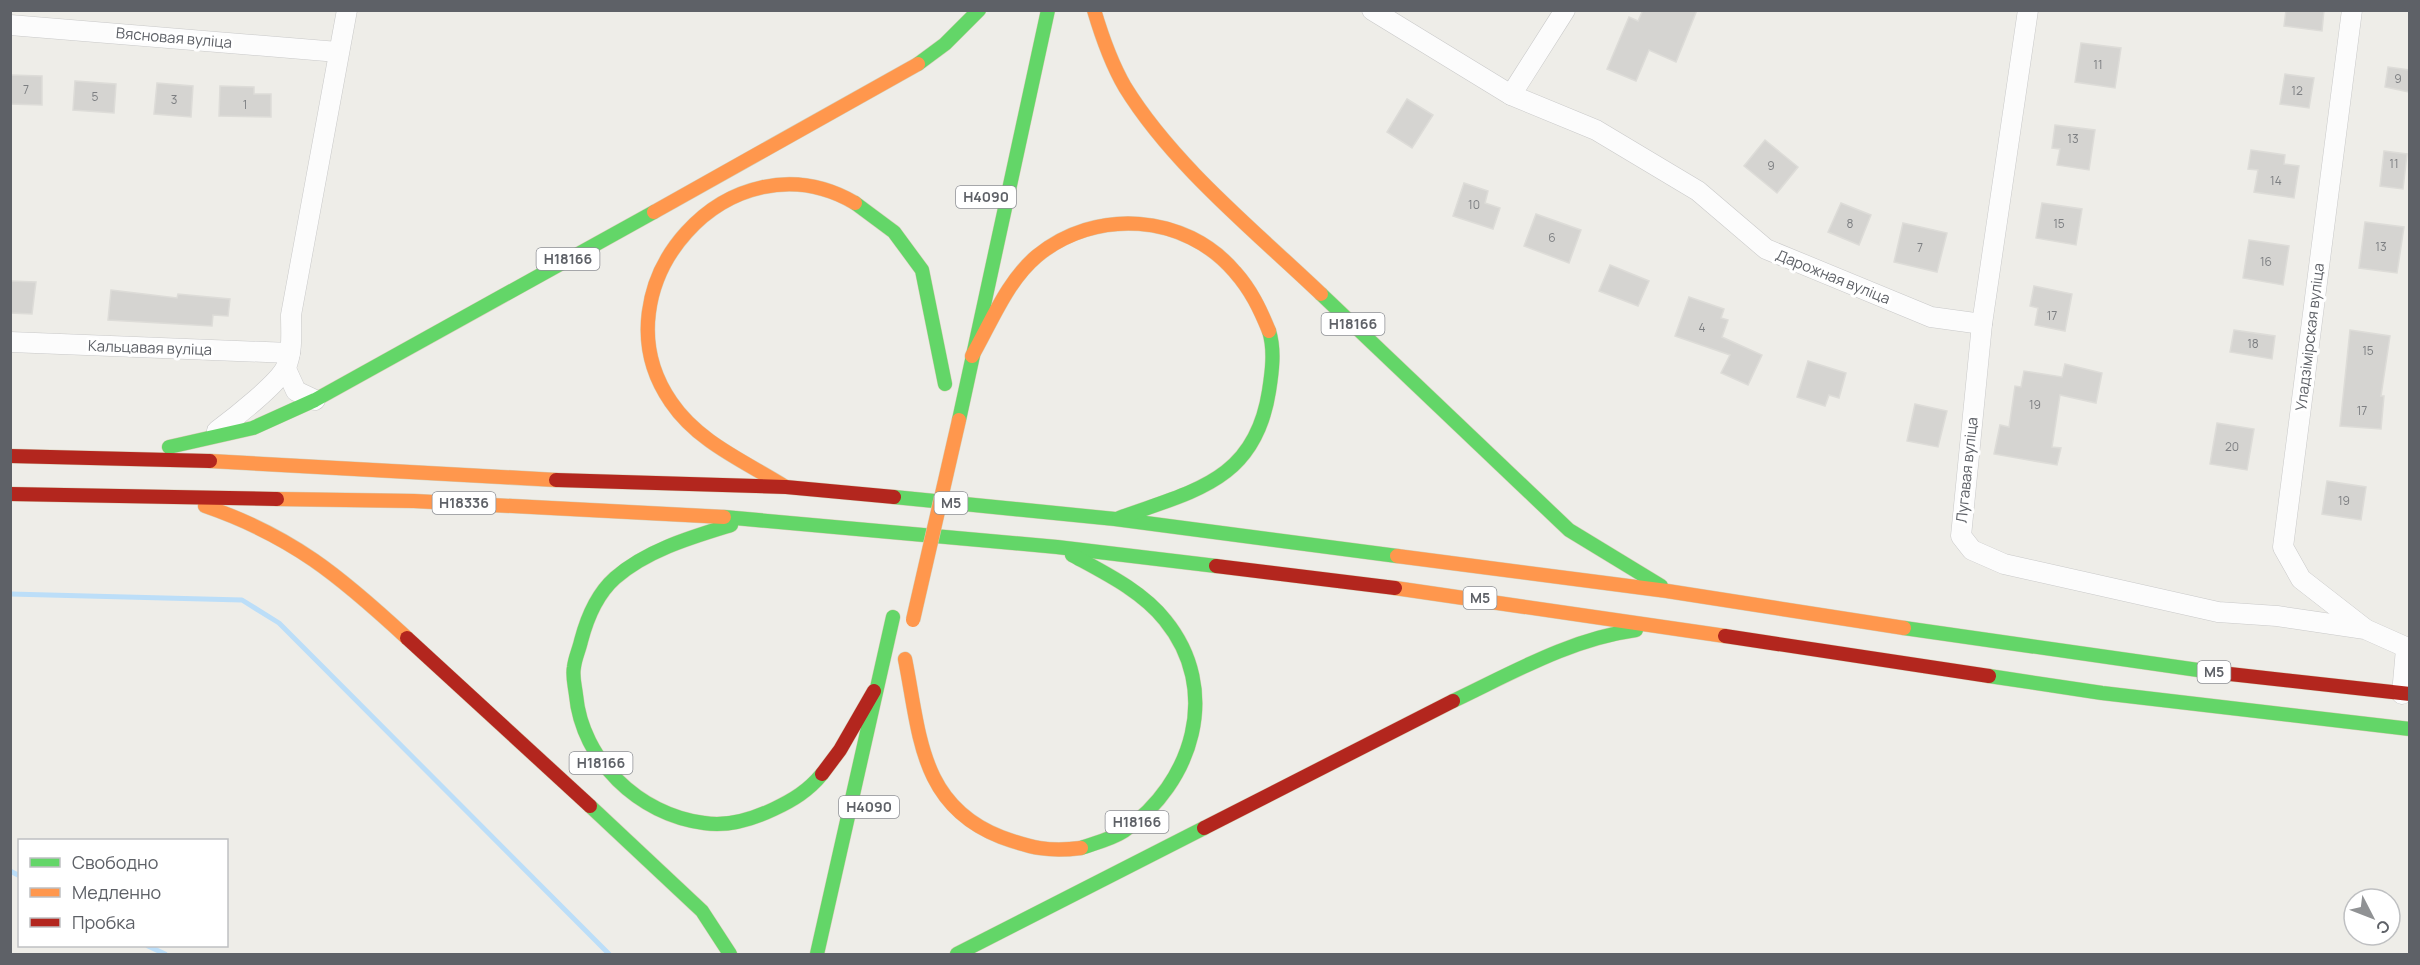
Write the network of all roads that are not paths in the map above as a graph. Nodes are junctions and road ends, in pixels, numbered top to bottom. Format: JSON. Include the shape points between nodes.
{"nodes":[{"id":1,"x":347,"y":10,"type":"edge"},
{"id":2,"x":979,"y":10,"type":"edge"},
{"id":3,"x":1048,"y":10,"type":"edge"},
{"id":4,"x":1094,"y":10,"type":"edge"},
{"id":5,"x":1372,"y":10,"type":"edge"},
{"id":6,"x":1565,"y":10,"type":"edge"},
{"id":7,"x":2028,"y":10,"type":"edge"},
{"id":8,"x":2352,"y":10,"type":"edge"},
{"id":9,"x":10,"y":25,"type":"edge"},
{"id":10,"x":338,"y":52,"type":"junction"},
{"id":11,"x":1511,"y":95,"type":"junction"},
{"id":12,"x":1983,"y":324,"type":"junction"},
{"id":13,"x":10,"y":342,"type":"edge"},
{"id":14,"x":953,"y":349,"type":"dead end"},
{"id":15,"x":972,"y":356,"type":"junction"},
{"id":16,"x":288,"y":361,"type":"junction"},
{"id":17,"x":315,"y":400,"type":"junction"},
{"id":18,"x":205,"y":440,"type":"junction"},
{"id":19,"x":10,"y":456,"type":"edge"},
{"id":20,"x":132,"y":457,"type":"junction"},
{"id":21,"x":923,"y":484,"type":"dead end"},
{"id":22,"x":786,"y":487,"type":"junction"},
{"id":23,"x":10,"y":494,"type":"edge"},
{"id":24,"x":175,"y":495,"type":"junction"},
{"id":25,"x":753,"y":518,"type":"junction"},
{"id":26,"x":1115,"y":519,"type":"junction"},
{"id":27,"x":1057,"y":547,"type":"junction"},
{"id":28,"x":908,"y":550,"type":"dead end"},
{"id":29,"x":1667,"y":591,"type":"junction"},
{"id":30,"x":894,"y":611,"type":"dead end"},
{"id":31,"x":912,"y":625,"type":"dead end"},
{"id":32,"x":1660,"y":626,"type":"junction"},
{"id":33,"x":2365,"y":629,"type":"junction"},
{"id":34,"x":2408,"y":649,"type":"edge"},
{"id":35,"x":874,"y":691,"type":"junction"},
{"id":36,"x":897,"y":691,"type":"dead end"},
{"id":37,"x":2406,"y":694,"type":"edge"},
{"id":38,"x":2409,"y":729,"type":"edge"},
{"id":39,"x":730,"y":954,"type":"edge"},
{"id":40,"x":817,"y":954,"type":"edge"},
{"id":41,"x":957,"y":954,"type":"edge"}],
"edges":[{"from":1,"to":10,"type":"street"},
{"from":2,"to":17,"type":"main road","number":"Н18166","via":[[945,44],[907,72]]},
{"from":3,"to":15,"type":"main road","number":"Н4090"},
{"from":4,"to":29,"type":"main road","number":"Н18166","via":[[1114,71],[1136,105],[1210,187],[1536,501],[1569,530]]},
{"from":5,"to":11,"type":"street","name":"Дарожная вуліца"},
{"from":6,"to":11,"type":"street"},
{"from":7,"to":12,"type":"street","name":"Лугавая вуліца"},
{"from":8,"to":33,"type":"street","name":"Уладзімірская вуліца","via":[[2283,547],[2301,579]]},
{"from":9,"to":10,"type":"street","name":"Вясновая вуліца"},
{"from":10,"to":16,"type":"street","via":[[291,315]]},
{"from":11,"to":12,"type":"street","name":"Дарожная вуліца","via":[[1596,130],[1698,191],[1766,249],[1931,317]]},
{"from":12,"to":33,"type":"street","name":"Лугавая вуліца","via":[[1961,536],[1972,550],[2004,564],[2218,612]]},
{"from":13,"to":16,"type":"street","name":"Кальцавая вуліца"},
{"from":14,"to":22,"type":"main road","via":[[944,390],[929,298],[919,264],[897,234],[862,205],[823,187],[777,183],[733,197],[694,221],[670,250],[655,284],[647,321],[651,362],[669,401],[698,434]]},
{"from":15,"to":26,"type":"main road","via":[[1016,281],[1036,258],[1086,227],[1113,222],[1152,224],[1190,237],[1232,266],[1256,298],[1271,335],[1268,405],[1252,441],[1223,475],[1190,495]]},
{"from":15,"to":31,"type":"main road","number":"Н4090","bridge":true},
{"from":16,"to":17,"type":"street","via":[[296,391]]},
{"from":16,"to":18,"type":"street","via":[[241,412]]},
{"from":17,"to":18,"type":"main road","number":"Н18166","via":[[252,428]]},
{"from":18,"to":20,"type":"main road","number":"Н18166"},
{"from":19,"to":20,"type":"main road","number":"Н18336"},
{"from":20,"to":22,"type":"main road","number":"Н18336","via":[[547,480]]},
{"from":21,"to":28,"type":"main road"},
{"from":22,"to":26,"type":"main road","number":"М5"},
{"from":23,"to":24,"type":"main road","number":"Н18336"},
{"from":24,"to":25,"type":"main road","number":"Н18336","via":[[414,501]]},
{"from":24,"to":39,"type":"main road","number":"Н18166","via":[[251,522],[292,542],[347,583],[683,891],[702,911]]},
{"from":25,"to":27,"type":"main road","number":"М5"},
{"from":25,"to":35,"type":"main road","number":"Н18166","via":[[690,537],[621,573],[595,602],[579,635],[573,680],[578,719],[591,751],[613,778],[641,802],[668,816],[728,824],[761,816],[795,800],[827,768]]},
{"from":26,"to":29,"type":"main road","number":"М5"},
{"from":27,"to":32,"type":"main road","number":"М5","via":[[1472,597]]},
{"from":27,"to":36,"type":"main road","number":"Н18166","via":[[1105,573],[1149,604],[1173,630],[1188,659],[1196,690],[1196,723],[1183,769],[1159,805],[1120,836],[1077,850],[1036,850],[998,838],[965,818],[938,788],[920,749],[906,654]]},
{"from":29,"to":37,"type":"main road","number":"М5","via":[[2027,648]]},
{"from":30,"to":35,"type":"main road","number":"Н4090"},
{"from":32,"to":38,"type":"main road","number":"М5","via":[[2102,693]]},
{"from":32,"to":41,"type":"main road","number":"Н18166","via":[[1614,633],[1565,648],[1453,700]]},
{"from":33,"to":34,"type":"street","name":"Лугавая вуліца"},
{"from":34,"to":37,"type":"street"},
{"from":35,"to":40,"type":"main road","number":"Н4090"}]}
